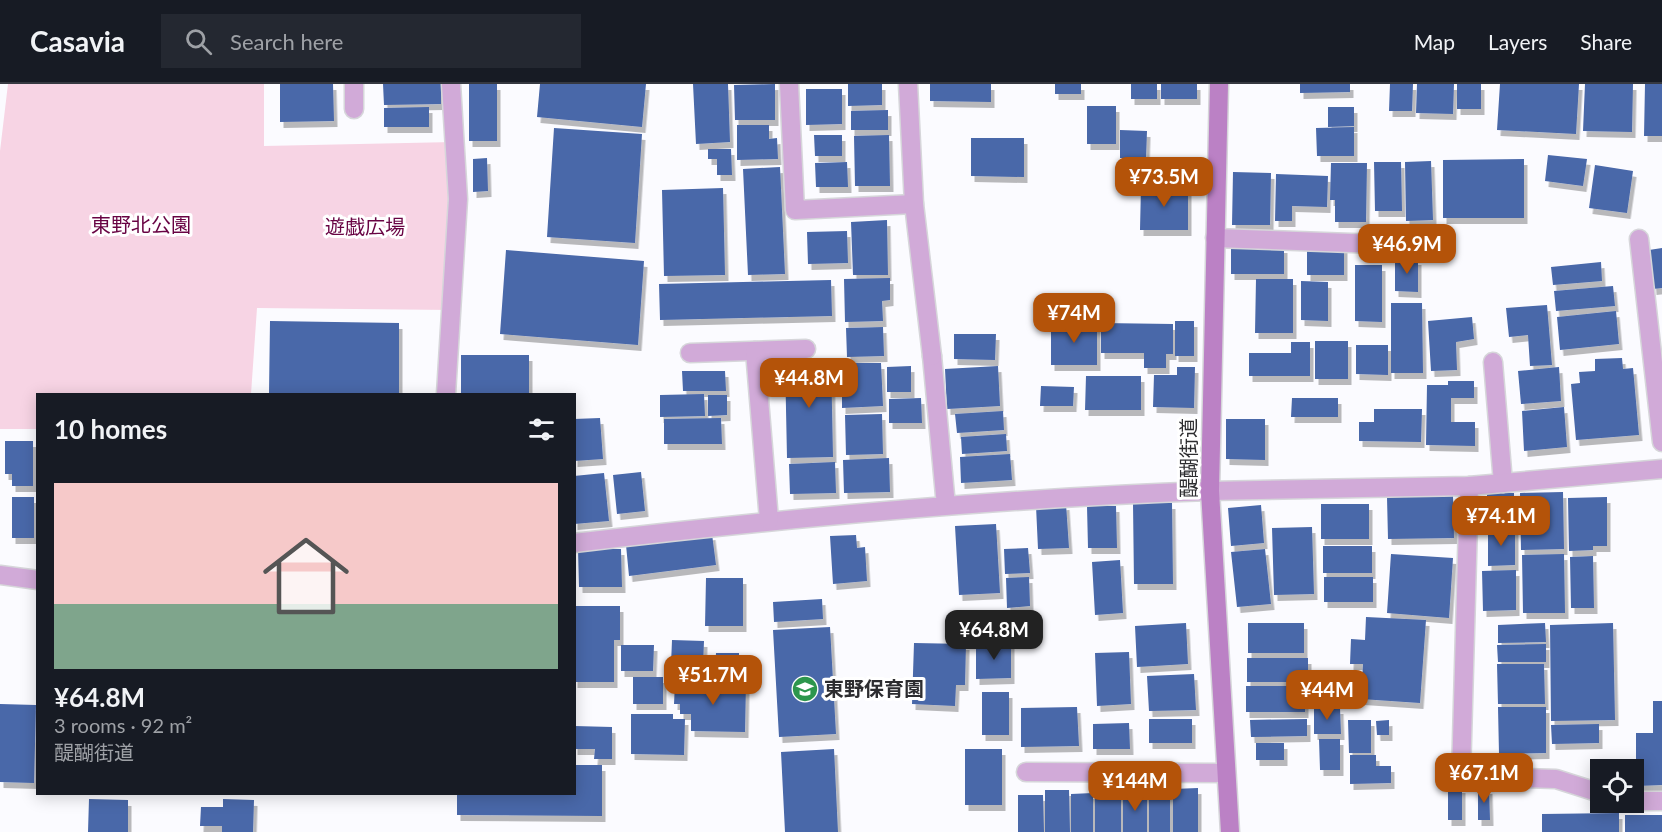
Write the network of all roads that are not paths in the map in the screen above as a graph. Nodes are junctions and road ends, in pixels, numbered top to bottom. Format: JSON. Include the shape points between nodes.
{"nodes":[{"id":1,"x":354,"y":84,"type":"edge"},
{"id":2,"x":451,"y":84,"type":"edge"},
{"id":3,"x":789,"y":84,"type":"edge"},
{"id":4,"x":908,"y":84,"type":"edge"},
{"id":5,"x":1219,"y":84,"type":"edge"},
{"id":6,"x":354,"y":109,"type":"dead end"},
{"id":7,"x":914,"y":204,"type":"junction"},
{"id":8,"x":1215,"y":238,"type":"junction"},
{"id":9,"x":1639,"y":239,"type":"dead end"},
{"id":10,"x":1432,"y":246,"type":"dead end"},
{"id":11,"x":806,"y":349,"type":"dead end"},
{"id":12,"x":755,"y":351,"type":"junction"},
{"id":13,"x":690,"y":353,"type":"dead end"},
{"id":14,"x":1493,"y":362,"type":"dead end"},
{"id":15,"x":446,"y":393,"type":"edge"},
{"id":16,"x":1662,"y":442,"type":"edge"},
{"id":17,"x":1662,"y":469,"type":"edge"},
{"id":18,"x":1503,"y":483,"type":"junction"},
{"id":19,"x":1469,"y":486,"type":"junction"},
{"id":20,"x":1210,"y":491,"type":"junction"},
{"id":21,"x":946,"y":506,"type":"junction"},
{"id":22,"x":769,"y":520,"type":"junction"},
{"id":23,"x":576,"y":543,"type":"edge"},
{"id":24,"x":0,"y":575,"type":"edge"},
{"id":25,"x":36,"y":580,"type":"edge"},
{"id":26,"x":1026,"y":772,"type":"dead end"},
{"id":27,"x":1226,"y":773,"type":"junction"},
{"id":28,"x":1590,"y":790,"type":"edge"},
{"id":29,"x":1644,"y":801,"type":"edge"},
{"id":30,"x":1662,"y":801,"type":"edge"},
{"id":31,"x":1230,"y":832,"type":"edge"}],
"edges":[{"from":1,"to":6,"type":"street"},
{"from":2,"to":15,"type":"street","via":[[458,199]]},
{"from":3,"to":7,"type":"street","via":[[795,210]]},
{"from":4,"to":7,"type":"street"},
{"from":5,"to":8,"type":"main road","name":"醍醐街道"},
{"from":7,"to":21,"type":"street"},
{"from":8,"to":10,"type":"street"},
{"from":8,"to":20,"type":"main road","name":"醍醐街道"},
{"from":9,"to":16,"type":"street"},
{"from":11,"to":12,"type":"street"},
{"from":12,"to":13,"type":"street"},
{"from":12,"to":22,"type":"street"},
{"from":14,"to":18,"type":"street"},
{"from":17,"to":18,"type":"street"},
{"from":18,"to":19,"type":"street"},
{"from":19,"to":20,"type":"street"},
{"from":19,"to":28,"type":"street","via":[[1461,776],[1556,779]]},
{"from":20,"to":21,"type":"street"},
{"from":20,"to":27,"type":"main road","name":"醍醐街道"},
{"from":21,"to":22,"type":"street"},
{"from":22,"to":23,"type":"street"},
{"from":24,"to":25,"type":"street"},
{"from":26,"to":27,"type":"street"},
{"from":27,"to":31,"type":"main road","name":"醍醐街道"},
{"from":29,"to":30,"type":"street"}]}
